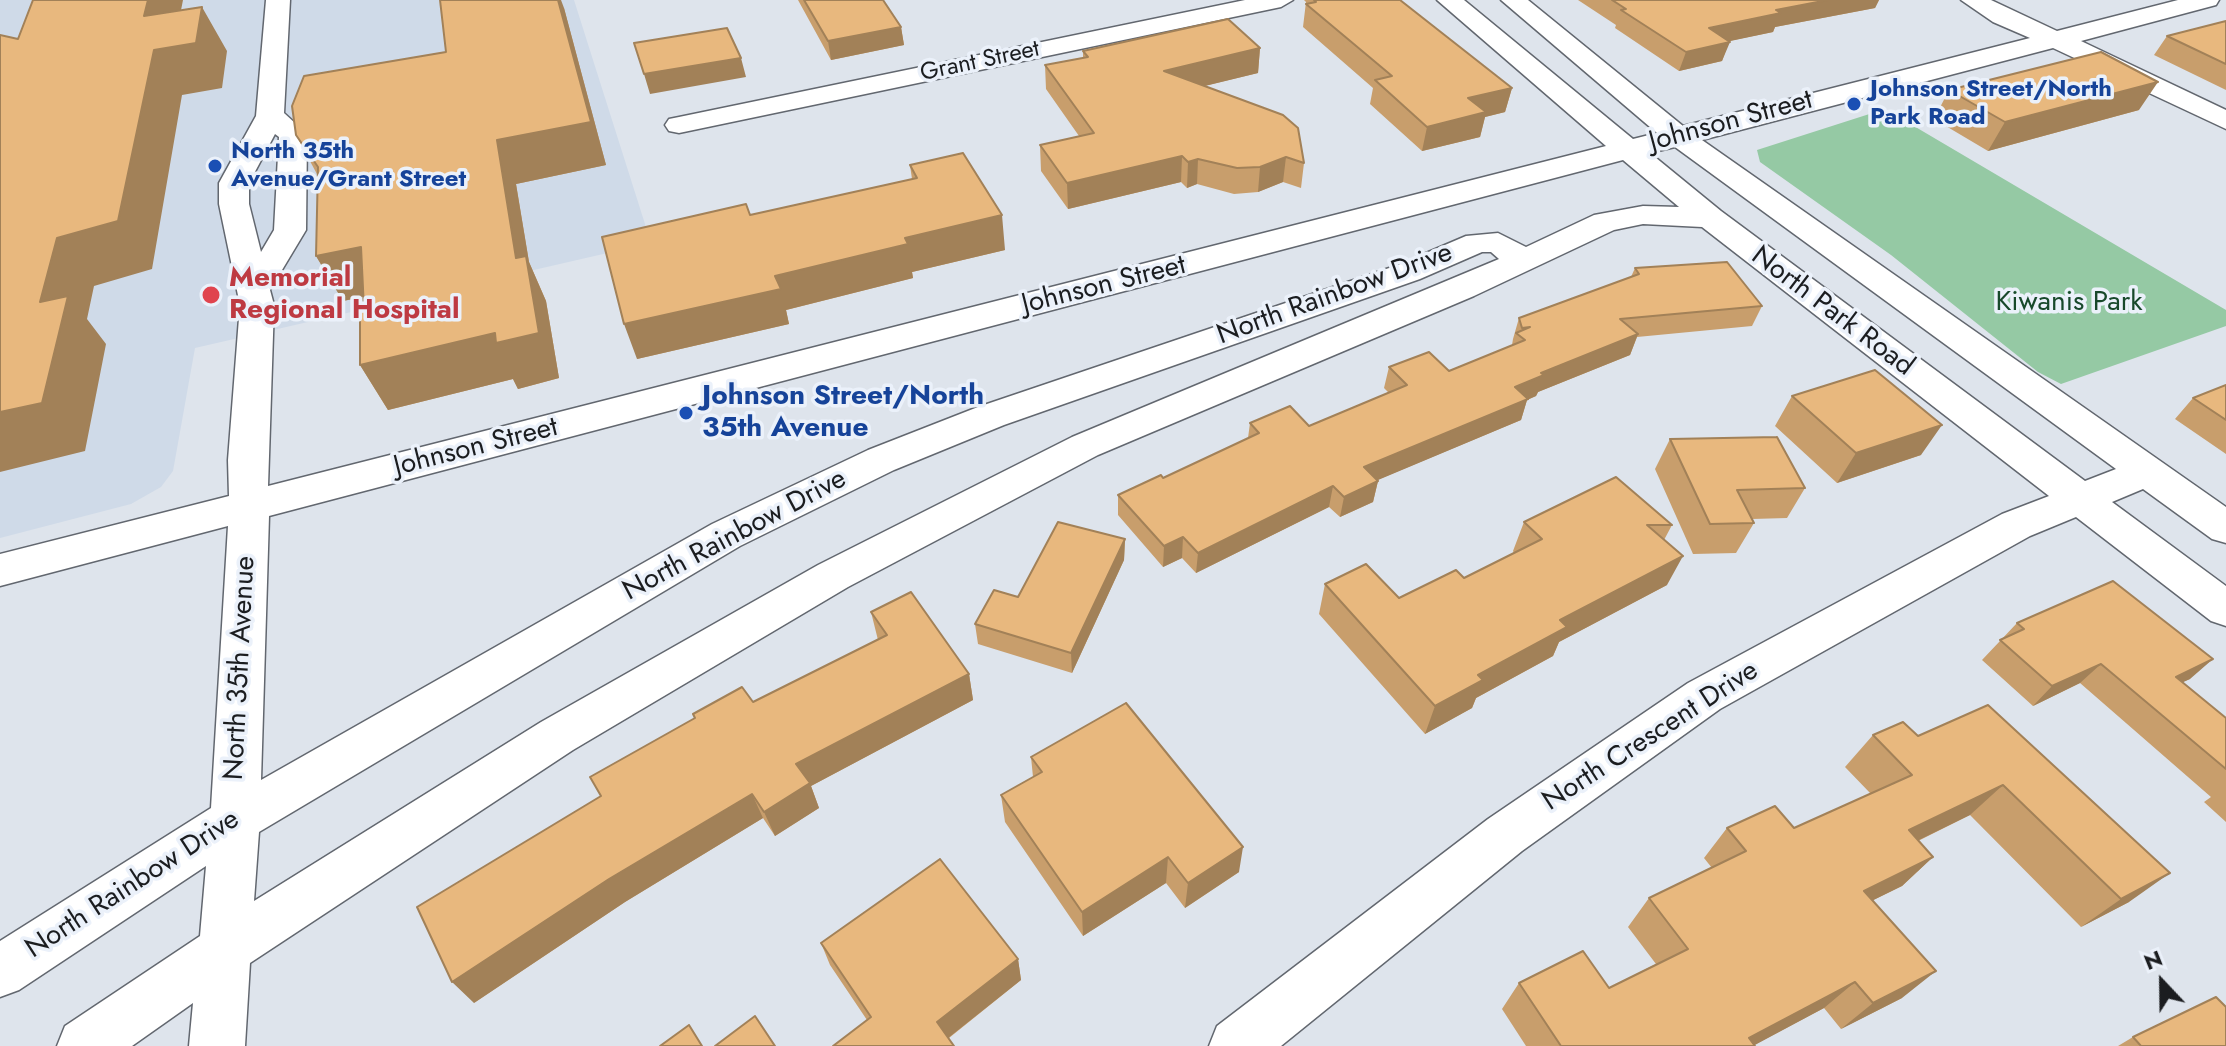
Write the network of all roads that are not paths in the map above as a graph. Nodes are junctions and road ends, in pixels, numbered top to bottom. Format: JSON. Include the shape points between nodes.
{"nodes":[{"id":1,"x":278,"y":0,"type":"edge"},
{"id":2,"x":1281,"y":0,"type":"edge"},
{"id":3,"x":1449,"y":0,"type":"edge"},
{"id":4,"x":1513,"y":0,"type":"edge"},
{"id":5,"x":1973,"y":0,"type":"edge"},
{"id":6,"x":2207,"y":0,"type":"edge"},
{"id":7,"x":2054,"y":39,"type":"junction"},
{"id":8,"x":270,"y":116,"type":"junction"},
{"id":9,"x":2226,"y":121,"type":"edge"},
{"id":10,"x":679,"y":125,"type":"dead end"},
{"id":11,"x":1678,"y":136,"type":"junction"},
{"id":12,"x":1626,"y":151,"type":"junction"},
{"id":13,"x":1710,"y":218,"type":"junction"},
{"id":14,"x":1514,"y":266,"type":"junction"},
{"id":15,"x":254,"y":290,"type":"junction"},
{"id":16,"x":2147,"y":472,"type":"junction"},
{"id":17,"x":2081,"y":500,"type":"junction"},
{"id":18,"x":249,"y":507,"type":"junction"},
{"id":19,"x":2226,"y":528,"type":"edge"},
{"id":20,"x":0,"y":570,"type":"edge"},
{"id":21,"x":2226,"y":609,"type":"edge"},
{"id":22,"x":235,"y":820,"type":"junction"},
{"id":23,"x":224,"y":950,"type":"junction"},
{"id":24,"x":0,"y":971,"type":"edge"},
{"id":25,"x":85,"y":1046,"type":"edge"},
{"id":26,"x":217,"y":1046,"type":"edge"},
{"id":27,"x":1237,"y":1046,"type":"edge"}],
"edges":[{"from":1,"to":8,"type":"street","name":"North 35th Avenue"},
{"from":2,"to":10,"type":"street","name":"Grant Street"},
{"from":3,"to":12,"type":"street","name":"North Park Road"},
{"from":4,"to":11,"type":"street","name":"North Park Road"},
{"from":5,"to":7,"type":"street"},
{"from":6,"to":7,"type":"street","name":"Johnson Street"},
{"from":7,"to":9,"type":"street"},
{"from":7,"to":11,"type":"street","name":"Johnson Street"},
{"from":8,"to":15,"type":"street","name":"North 35th Avenue","via":[[234,183]]},
{"from":8,"to":15,"type":"street","via":[[293,134],[290,230]]},
{"from":11,"to":12,"type":"street","name":"Johnson Street"},
{"from":11,"to":16,"type":"street","name":"North Park Road"},
{"from":12,"to":13,"type":"street","name":"North Park Road"},
{"from":12,"to":18,"type":"street","name":"Johnson Street"},
{"from":13,"to":14,"type":"street","name":"North Rainbow Drive","via":[[1617,219]]},
{"from":13,"to":17,"type":"street","name":"North Park Road"},
{"from":14,"to":22,"type":"street","name":"North Rainbow Drive","via":[[1516,254],[1498,242],[1477,243],[881,460],[726,535]]},
{"from":14,"to":23,"type":"street","name":"North Rainbow Drive","via":[[1085,446],[833,576],[557,736]]},
{"from":15,"to":18,"type":"street","name":"North 35th Avenue"},
{"from":16,"to":17,"type":"street","name":"North Crescent Drive"},
{"from":16,"to":19,"type":"street","name":"North Park Road"},
{"from":17,"to":21,"type":"street","name":"North Park Road"},
{"from":17,"to":27,"type":"street","name":"North Crescent Drive","via":[[2003,531],[1704,696],[1505,835]]},
{"from":18,"to":20,"type":"street","name":"Johnson Street"},
{"from":18,"to":22,"type":"street","name":"North 35th Avenue"},
{"from":22,"to":23,"type":"street","name":"North 35th Avenue"},
{"from":22,"to":24,"type":"street","name":"North Rainbow Drive"},
{"from":23,"to":25,"type":"street","name":"North Rainbow Drive"},
{"from":23,"to":26,"type":"street","name":"North 35th Avenue"}]}
